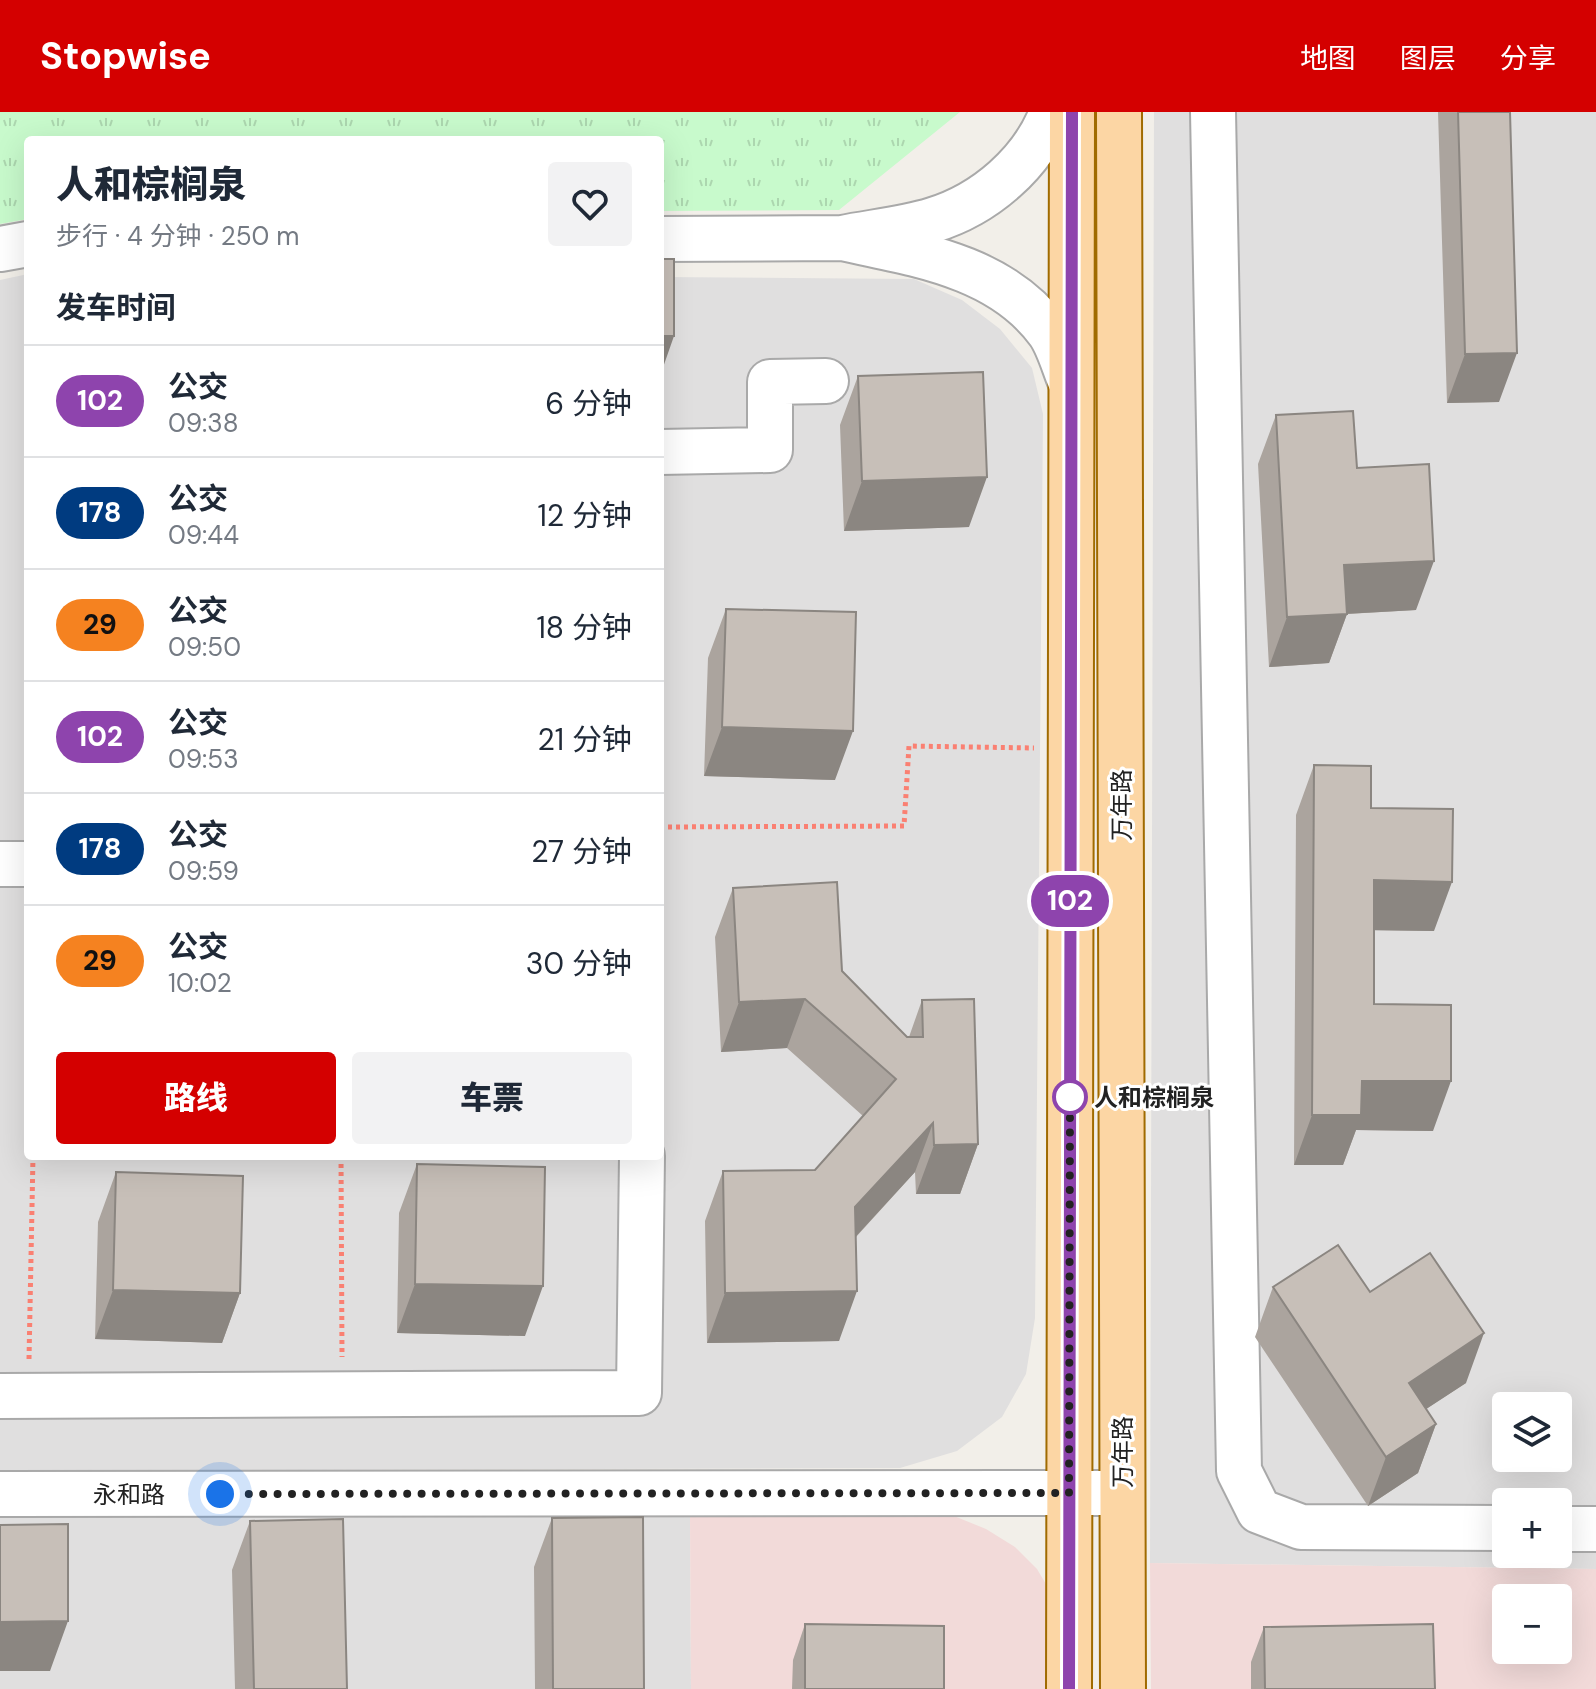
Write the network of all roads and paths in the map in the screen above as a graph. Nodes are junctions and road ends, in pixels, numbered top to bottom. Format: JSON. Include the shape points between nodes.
{"nodes":[{"id":1,"x":1052,"y":112,"type":"edge"},
{"id":2,"x":1072,"y":112,"type":"edge"},
{"id":3,"x":1119,"y":112,"type":"edge"},
{"id":4,"x":1213,"y":112,"type":"edge"},
{"id":5,"x":842,"y":238,"type":"junction"},
{"id":6,"x":664,"y":239,"type":"edge"},
{"id":7,"x":24,"y":245,"type":"edge"},
{"id":8,"x":0,"y":249,"type":"edge"},
{"id":9,"x":826,"y":381,"type":"dead end"},
{"id":10,"x":1071,"y":383,"type":"junction"},
{"id":11,"x":664,"y":452,"type":"edge"},
{"id":12,"x":1071,"y":749,"type":"junction"},
{"id":13,"x":664,"y":827,"type":"edge"},
{"id":14,"x":0,"y":864,"type":"edge"},
{"id":15,"x":24,"y":864,"type":"edge"},
{"id":16,"x":33,"y":1160,"type":"edge"},
{"id":17,"x":341,"y":1160,"type":"edge"},
{"id":18,"x":642,"y":1160,"type":"edge"},
{"id":19,"x":342,"y":1394,"type":"junction"},
{"id":20,"x":14,"y":1396,"type":"edge"},
{"id":21,"x":1069,"y":1493,"type":"junction"},
{"id":22,"x":1122,"y":1493,"type":"junction"},
{"id":23,"x":0,"y":1494,"type":"edge"},
{"id":24,"x":1492,"y":1528,"type":"edge"},
{"id":25,"x":1572,"y":1529,"type":"edge"},
{"id":26,"x":1596,"y":1529,"type":"edge"},
{"id":27,"x":1069,"y":1689,"type":"edge"},
{"id":28,"x":1123,"y":1689,"type":"edge"}],
"edges":[{"from":1,"to":5,"type":"street","via":[[1018,167],[980,200],[934,220]]},
{"from":2,"to":10,"type":"main road"},
{"from":3,"to":22,"type":"main road","name":"万年路"},
{"from":4,"to":24,"type":"street","via":[[1239,1471],[1259,1511],[1301,1527]]},
{"from":5,"to":6,"type":"street"},
{"from":5,"to":10,"type":"street","via":[[936,258],[978,275],[1020,303],[1050,333]]},
{"from":7,"to":8,"type":"street"},
{"from":9,"to":11,"type":"street","via":[[770,382],[770,450]]},
{"from":10,"to":12,"type":"main road"},
{"from":12,"to":13,"type":"path","via":[[909,746],[904,826]]},
{"from":12,"to":21,"type":"main road"},
{"from":14,"to":15,"type":"street"},
{"from":16,"to":20,"type":"path"},
{"from":17,"to":19,"type":"path"},
{"from":18,"to":19,"type":"street","via":[[639,1393]]},
{"from":19,"to":20,"type":"street"},
{"from":21,"to":22,"type":"street","name":"永和路"},
{"from":21,"to":23,"type":"street","name":"永和路"},
{"from":21,"to":27,"type":"main road"},
{"from":22,"to":28,"type":"main road","name":"万年路"},
{"from":25,"to":26,"type":"street"}]}
